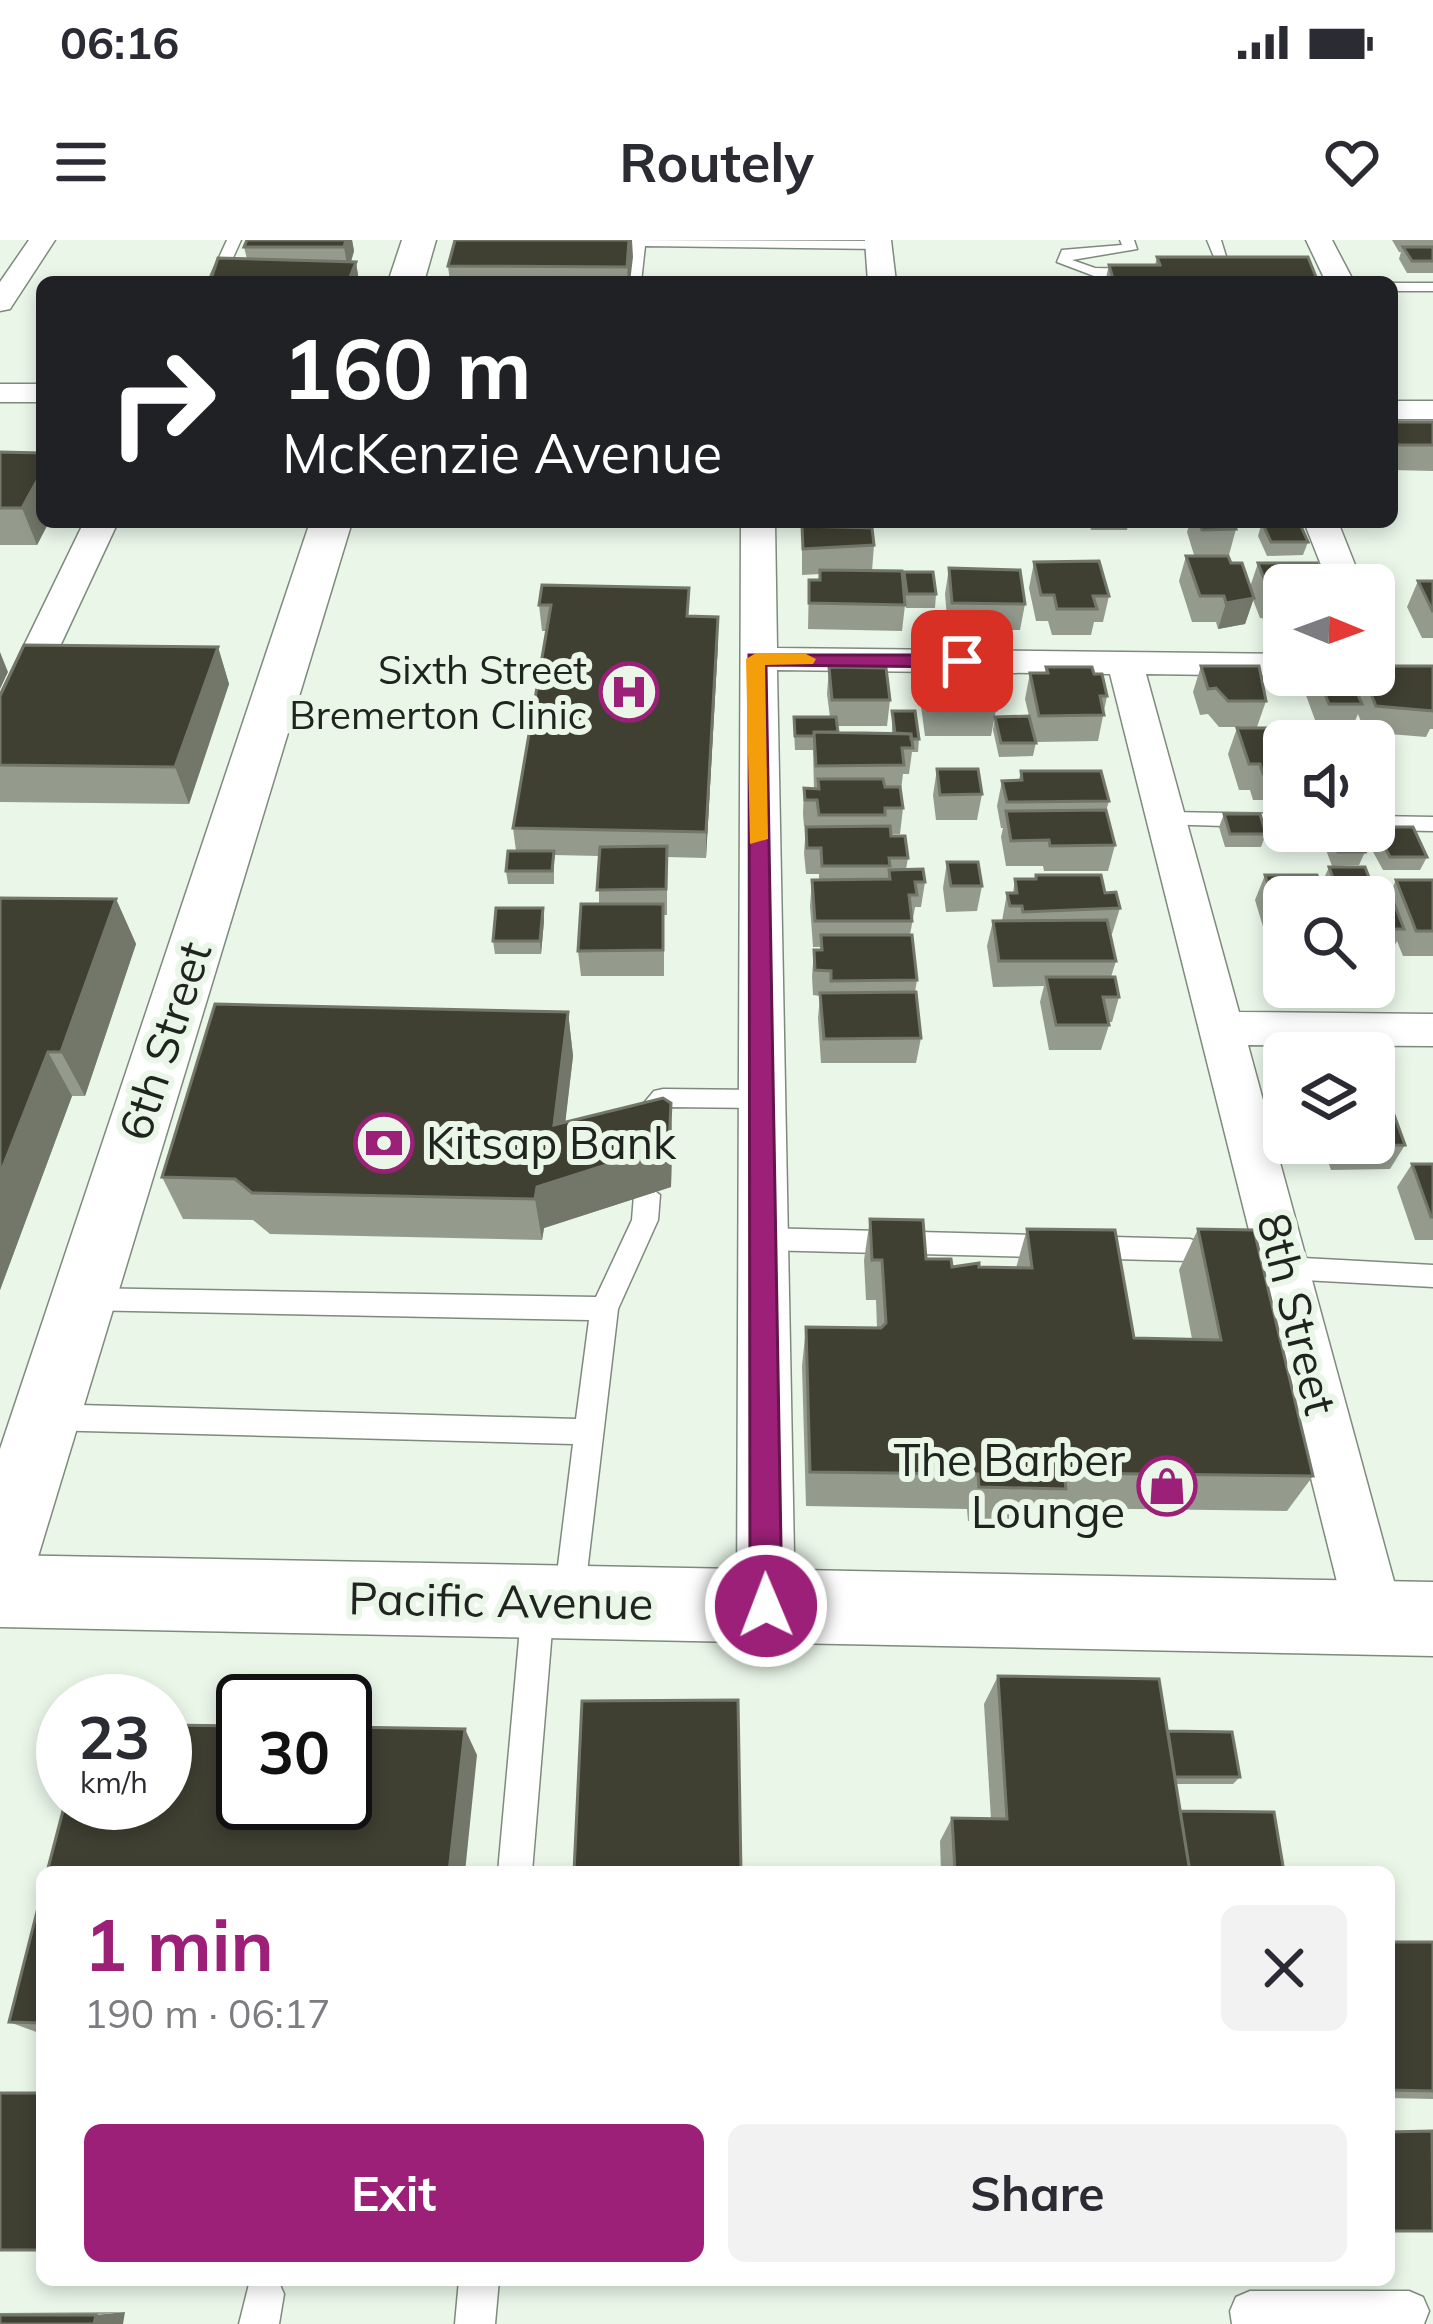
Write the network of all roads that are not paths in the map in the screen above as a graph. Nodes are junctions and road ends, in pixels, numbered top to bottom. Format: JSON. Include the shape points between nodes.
{"nodes":[{"id":1,"x":42,"y":240,"type":"edge"},
{"id":2,"x":234,"y":240,"type":"edge"},
{"id":3,"x":419,"y":240,"type":"edge"},
{"id":4,"x":1214,"y":240,"type":"edge"},
{"id":5,"x":1319,"y":240,"type":"edge"},
{"id":6,"x":639,"y":241,"type":"edge"},
{"id":7,"x":878,"y":243,"type":"edge"},
{"id":8,"x":1128,"y":244,"type":"edge"},
{"id":9,"x":1160,"y":273,"type":"edge"},
{"id":10,"x":1204,"y":273,"type":"edge"},
{"id":11,"x":1227,"y":273,"type":"junction"},
{"id":12,"x":1250,"y":273,"type":"edge"},
{"id":13,"x":1137,"y":274,"type":"junction"},
{"id":14,"x":218,"y":276,"type":"edge"},
{"id":15,"x":408,"y":276,"type":"edge"},
{"id":16,"x":635,"y":276,"type":"edge"},
{"id":17,"x":881,"y":276,"type":"edge"},
{"id":18,"x":1330,"y":276,"type":"edge"},
{"id":19,"x":1398,"y":286,"type":"edge"},
{"id":20,"x":1433,"y":287,"type":"edge"},
{"id":21,"x":0,"y":303,"type":"edge"},
{"id":22,"x":0,"y":393,"type":"edge"},
{"id":23,"x":36,"y":393,"type":"edge"},
{"id":24,"x":98,"y":528,"type":"edge"},
{"id":25,"x":329,"y":528,"type":"edge"},
{"id":26,"x":758,"y":528,"type":"edge"},
{"id":27,"x":1324,"y":528,"type":"edge"},
{"id":28,"x":1338,"y":564,"type":"edge"},
{"id":29,"x":756,"y":659,"type":"junction"},
{"id":30,"x":1125,"y":663,"type":"junction"},
{"id":31,"x":1263,"y":665,"type":"edge"},
{"id":32,"x":0,"y":734,"type":"edge"},
{"id":33,"x":1168,"y":820,"type":"junction"},
{"id":34,"x":1263,"y":821,"type":"edge"},
{"id":35,"x":1395,"y":823,"type":"edge"},
{"id":36,"x":1433,"y":824,"type":"edge"},
{"id":37,"x":1224,"y":1028,"type":"junction"},
{"id":38,"x":1433,"y":1030,"type":"edge"},
{"id":39,"x":761,"y":1099,"type":"junction"},
{"id":40,"x":648,"y":1145,"type":"edge"},
{"id":41,"x":646,"y":1195,"type":"edge"},
{"id":42,"x":762,"y":1239,"type":"junction"},
{"id":43,"x":1190,"y":1250,"type":"dead end"},
{"id":44,"x":1286,"y":1268,"type":"junction"},
{"id":45,"x":1433,"y":1276,"type":"edge"},
{"id":46,"x":82,"y":1299,"type":"junction"},
{"id":47,"x":604,"y":1309,"type":"junction"},
{"id":48,"x":45,"y":1417,"type":"junction"},
{"id":49,"x":589,"y":1432,"type":"junction"},
{"id":50,"x":0,"y":1560,"type":"edge"},
{"id":51,"x":0,"y":1591,"type":"edge"},
{"id":52,"x":554,"y":1602,"type":"junction"},
{"id":53,"x":766,"y":1606,"type":"junction"},
{"id":54,"x":1404,"y":1619,"type":"edge"},
{"id":55,"x":516,"y":1866,"type":"edge"},
{"id":56,"x":478,"y":2286,"type":"edge"},
{"id":57,"x":1409,"y":2311,"type":"dead end"},
{"id":58,"x":475,"y":2324,"type":"edge"},
{"id":59,"x":1252,"y":2324,"type":"edge"}],
"edges":[{"from":1,"to":21,"type":"street"},
{"from":2,"to":14,"type":"lane"},
{"from":3,"to":15,"type":"main road"},
{"from":4,"to":11,"type":"lane"},
{"from":5,"to":18,"type":"street"},
{"from":6,"to":7,"type":"lane"},
{"from":6,"to":16,"type":"lane"},
{"from":7,"to":17,"type":"street"},
{"from":8,"to":13,"type":"lane"},
{"from":8,"to":13,"type":"lane","via":[[1067,253],[1064,262]]},
{"from":9,"to":13,"type":"lane"},
{"from":10,"to":11,"type":"lane"},
{"from":11,"to":12,"type":"lane"},
{"from":19,"to":20,"type":"lane"},
{"from":22,"to":23,"type":"street"},
{"from":24,"to":32,"type":"street"},
{"from":25,"to":46,"type":"main road","name":"6th Street"},
{"from":26,"to":29,"type":"street"},
{"from":27,"to":28,"type":"street"},
{"from":29,"to":30,"type":"street"},
{"from":29,"to":39,"type":"street"},
{"from":30,"to":31,"type":"street"},
{"from":30,"to":33,"type":"street","name":"8th Street"},
{"from":33,"to":34,"type":"lane"},
{"from":33,"to":37,"type":"street","name":"8th Street"},
{"from":35,"to":36,"type":"lane"},
{"from":37,"to":38,"type":"street"},
{"from":37,"to":44,"type":"street","name":"8th Street"},
{"from":39,"to":40,"type":"lane","via":[[663,1098],[650,1110]]},
{"from":39,"to":42,"type":"street"},
{"from":41,"to":47,"type":"lane","via":[[645,1220]]},
{"from":42,"to":43,"type":"lane"},
{"from":42,"to":53,"type":"street"},
{"from":44,"to":45,"type":"lane"},
{"from":44,"to":54,"type":"street","name":"8th Street"},
{"from":46,"to":47,"type":"lane"},
{"from":46,"to":48,"type":"main road","name":"6th Street"},
{"from":47,"to":49,"type":"lane"},
{"from":48,"to":49,"type":"lane"},
{"from":48,"to":50,"type":"main road","name":"6th Street"},
{"from":49,"to":52,"type":"lane"},
{"from":51,"to":52,"type":"main road","name":"Pacific Avenue"},
{"from":52,"to":53,"type":"main road","name":"Pacific Avenue"},
{"from":52,"to":55,"type":"lane"},
{"from":53,"to":54,"type":"main road","name":"Pacific Avenue"},
{"from":56,"to":58,"type":"lane"},
{"from":57,"to":59,"type":"lane","via":[[1250,2311]]}]}
